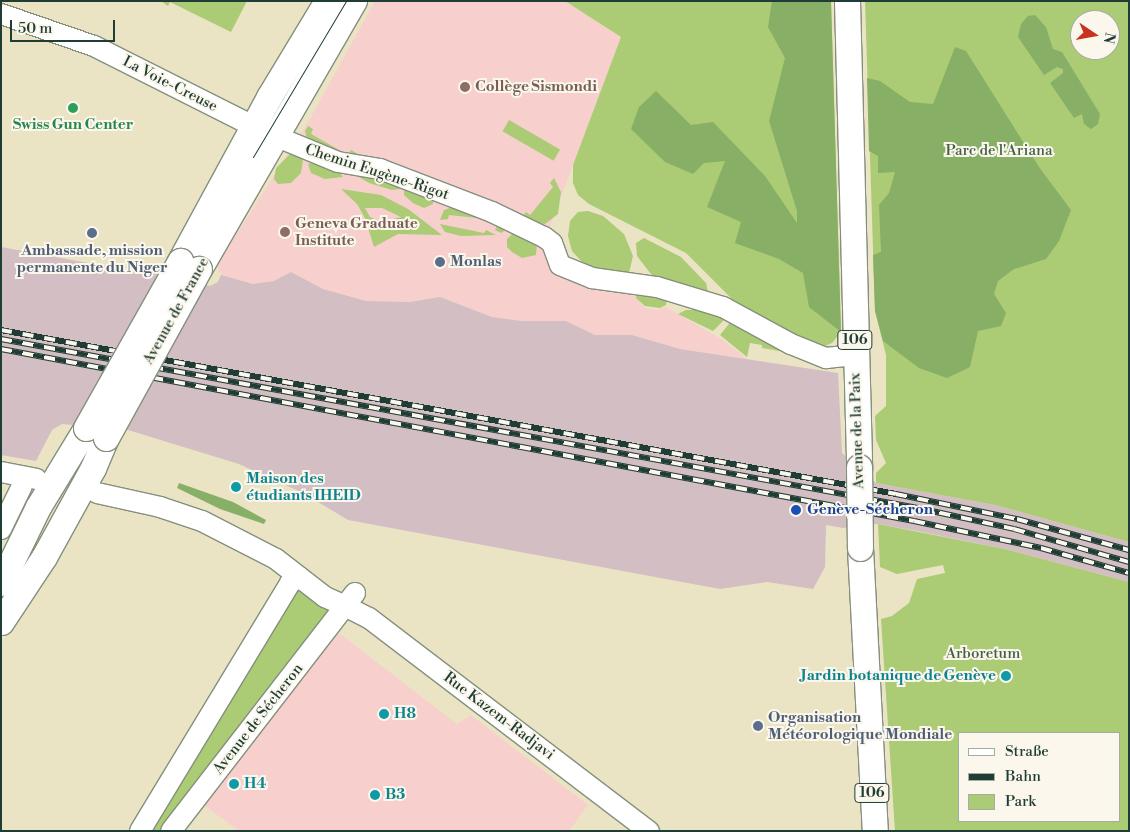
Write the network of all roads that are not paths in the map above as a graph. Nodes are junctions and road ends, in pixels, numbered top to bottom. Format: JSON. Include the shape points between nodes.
{"nodes":[{"id":1,"x":328,"y":1,"type":"edge"},
{"id":2,"x":354,"y":1,"type":"edge"},
{"id":3,"x":847,"y":1,"type":"edge"},
{"id":4,"x":1,"y":14,"type":"edge"},
{"id":5,"x":264,"y":131,"type":"junction"},
{"id":6,"x":855,"y":355,"type":"junction"},
{"id":7,"x":96,"y":433,"type":"junction"},
{"id":8,"x":1,"y":472,"type":"edge"},
{"id":9,"x":97,"y":493,"type":"dead end"},
{"id":10,"x":1,"y":529,"type":"edge"},
{"id":11,"x":299,"y":577,"type":"junction"},
{"id":12,"x":1,"y":583,"type":"edge"},
{"id":13,"x":350,"y":599,"type":"junction"},
{"id":14,"x":1,"y":622,"type":"edge"},
{"id":15,"x":140,"y":831,"type":"edge"},
{"id":16,"x":171,"y":831,"type":"edge"},
{"id":17,"x":649,"y":831,"type":"edge"},
{"id":18,"x":875,"y":831,"type":"edge"}],
"edges":[{"from":1,"to":5,"type":"main road","name":"Avenue de France"},
{"from":2,"to":5,"type":"main road","name":"Avenue de France"},
{"from":3,"to":6,"type":"main road","name":"Avenue de la Paix","number":"106"},
{"from":4,"to":5,"type":"street","name":"La Voie-Creuse","via":[[94,46]]},
{"from":5,"to":6,"type":"street","name":"Chemin Eugène-Rigot","via":[[338,162],[380,169],[492,212],[552,243],[560,265],[592,278],[657,287],[722,307],[791,344],[826,358]]},
{"from":5,"to":7,"type":"main road","name":"Avenue de France","bridge":true},
{"from":6,"to":18,"type":"main road","name":"Avenue de la Paix","number":"106","bridge":true,"via":[[860,548]]},
{"from":7,"to":12,"type":"main road","name":"Avenue de France","via":[[68,454],[34,514]]},
{"from":7,"to":14,"type":"main road","name":"Avenue de France","via":[[93,468],[44,557]]},
{"from":8,"to":10,"type":"street","via":[[29,482]]},
{"from":9,"to":11,"type":"street","name":"Rue Kazem-Radjavi","via":[[160,507],[202,521],[276,559]]},
{"from":11,"to":13,"type":"street","name":"Rue Kazem-Radjavi","via":[[325,597]]},
{"from":11,"to":15,"type":"street","via":[[290,583]]},
{"from":13,"to":16,"type":"street","name":"Avenue de Sécheron"},
{"from":13,"to":17,"type":"street","name":"Rue Kazem-Radjavi","via":[[376,624]]}]}
